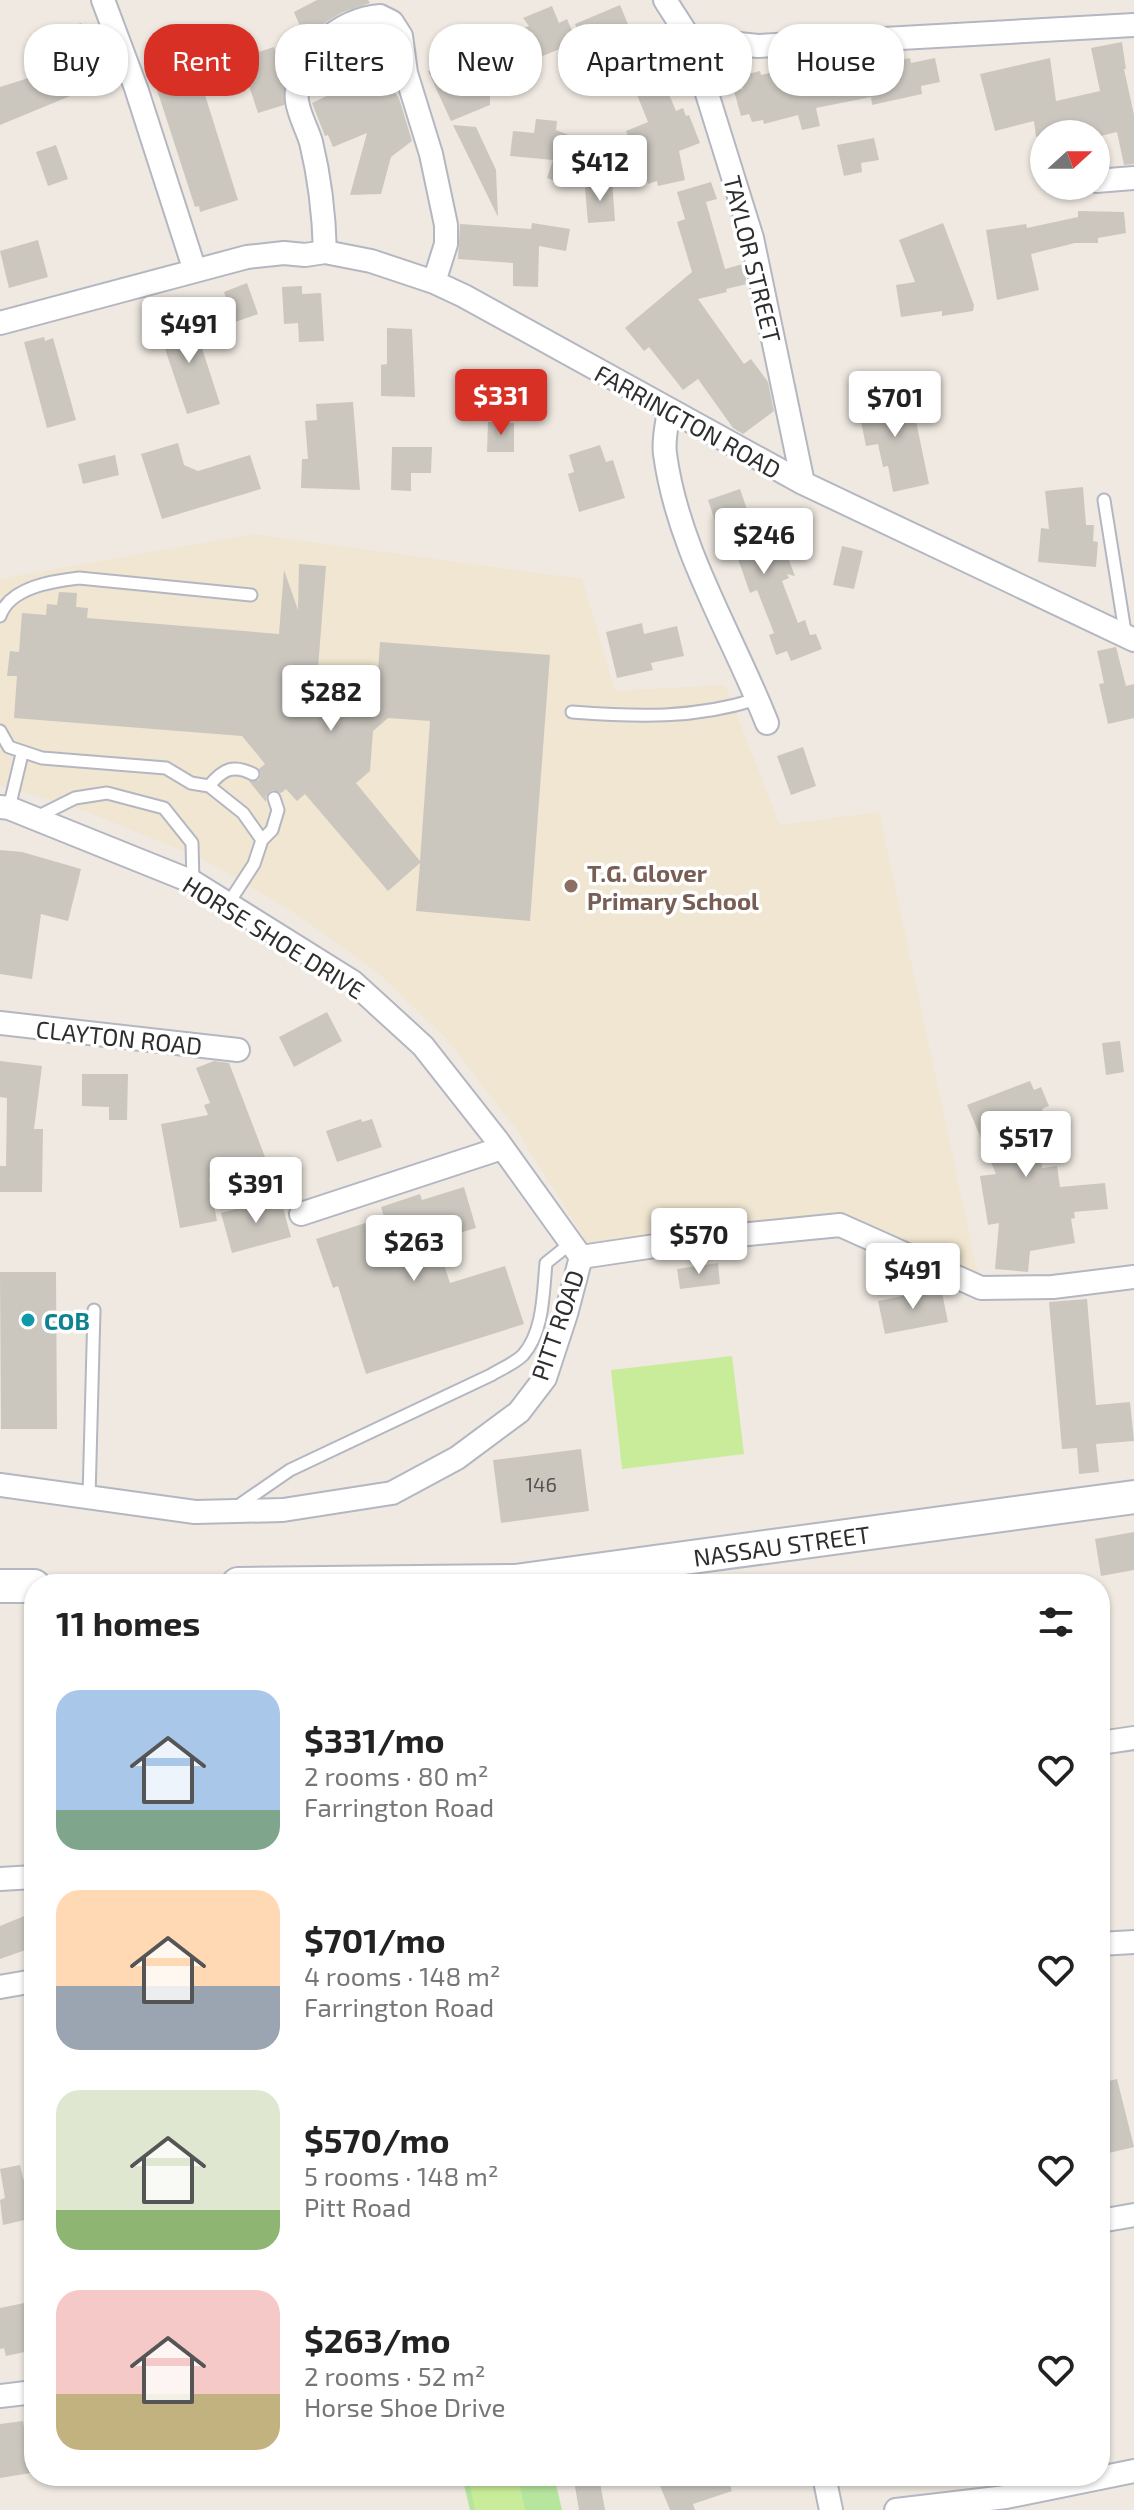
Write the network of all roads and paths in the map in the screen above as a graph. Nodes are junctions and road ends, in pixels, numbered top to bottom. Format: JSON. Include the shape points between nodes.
{"nodes":[{"id":1,"x":103,"y":0,"type":"edge"},
{"id":2,"x":665,"y":0,"type":"edge"},
{"id":3,"x":680,"y":24,"type":"edge"},
{"id":4,"x":1134,"y":25,"type":"edge"},
{"id":5,"x":752,"y":45,"type":"edge"},
{"id":6,"x":708,"y":96,"type":"edge"},
{"id":7,"x":1134,"y":178,"type":"edge"},
{"id":8,"x":1110,"y":180,"type":"edge"},
{"id":9,"x":325,"y":252,"type":"junction"},
{"id":10,"x":195,"y":271,"type":"junction"},
{"id":11,"x":434,"y":282,"type":"junction"},
{"id":12,"x":0,"y":323,"type":"edge"},
{"id":13,"x":669,"y":411,"type":"junction"},
{"id":14,"x":803,"y":483,"type":"junction"},
{"id":15,"x":1104,"y":500,"type":"dead end"},
{"id":16,"x":251,"y":595,"type":"dead end"},
{"id":17,"x":0,"y":616,"type":"edge"},
{"id":18,"x":1130,"y":640,"type":"edge"},
{"id":19,"x":757,"y":699,"type":"junction"},
{"id":20,"x":572,"y":712,"type":"dead end"},
{"id":21,"x":767,"y":723,"type":"dead end"},
{"id":22,"x":0,"y":731,"type":"edge"},
{"id":23,"x":22,"y":754,"type":"junction"},
{"id":24,"x":253,"y":774,"type":"dead end"},
{"id":25,"x":209,"y":786,"type":"junction"},
{"id":26,"x":274,"y":798,"type":"dead end"},
{"id":27,"x":4,"y":808,"type":"edge"},
{"id":28,"x":34,"y":818,"type":"junction"},
{"id":29,"x":262,"y":840,"type":"junction"},
{"id":30,"x":193,"y":882,"type":"junction"},
{"id":31,"x":228,"y":904,"type":"junction"},
{"id":32,"x":0,"y":1023,"type":"edge"},
{"id":33,"x":238,"y":1050,"type":"dead end"},
{"id":34,"x":502,"y":1148,"type":"junction"},
{"id":35,"x":301,"y":1214,"type":"dead end"},
{"id":36,"x":576,"y":1250,"type":"junction"},
{"id":37,"x":1134,"y":1277,"type":"edge"},
{"id":38,"x":94,"y":1310,"type":"dead end"},
{"id":39,"x":0,"y":1485,"type":"edge"},
{"id":40,"x":89,"y":1497,"type":"junction"},
{"id":41,"x":1134,"y":1497,"type":"edge"},
{"id":42,"x":231,"y":1511,"type":"junction"},
{"id":43,"x":567,"y":1574,"type":"edge"},
{"id":44,"x":0,"y":1586,"type":"edge"},
{"id":45,"x":24,"y":1586,"type":"edge"},
{"id":46,"x":1134,"y":1738,"type":"edge"},
{"id":47,"x":1110,"y":1742,"type":"edge"},
{"id":48,"x":24,"y":1878,"type":"edge"},
{"id":49,"x":0,"y":1879,"type":"edge"},
{"id":50,"x":1134,"y":1942,"type":"edge"},
{"id":51,"x":1110,"y":1943,"type":"edge"},
{"id":52,"x":24,"y":1983,"type":"edge"},
{"id":53,"x":0,"y":1987,"type":"edge"},
{"id":54,"x":1134,"y":2215,"type":"edge"},
{"id":55,"x":1110,"y":2219,"type":"edge"},
{"id":56,"x":24,"y":2393,"type":"edge"},
{"id":57,"x":0,"y":2396,"type":"edge"},
{"id":58,"x":1134,"y":2471,"type":"edge"},
{"id":59,"x":1110,"y":2476,"type":"edge"},
{"id":60,"x":826,"y":2486,"type":"edge"},
{"id":61,"x":1060,"y":2486,"type":"edge"},
{"id":62,"x":831,"y":2510,"type":"edge"},
{"id":63,"x":896,"y":2510,"type":"edge"}],
"edges":[{"from":1,"to":10,"type":"street"},
{"from":2,"to":3,"type":"street","name":"TAYLOR STREET"},
{"from":4,"to":5,"type":"street"},
{"from":6,"to":14,"type":"street","name":"TAYLOR STREET","via":[[752,238]]},
{"from":7,"to":8,"type":"street"},
{"from":9,"to":10,"type":"street","name":"FARRINGTON ROAD","via":[[247,257]]},
{"from":9,"to":11,"type":"street","name":"FARRINGTON ROAD"},
{"from":9,"to":11,"type":"street","via":[[323,198],[297,101],[301,74],[312,54],[334,35],[380,16],[401,36],[446,225]]},
{"from":10,"to":12,"type":"street","name":"FARRINGTON ROAD"},
{"from":11,"to":13,"type":"street","name":"FARRINGTON ROAD"},
{"from":13,"to":14,"type":"street","name":"FARRINGTON ROAD"},
{"from":13,"to":19,"type":"street","via":[[665,451],[679,512],[715,612]]},
{"from":14,"to":18,"type":"street","name":"FARRINGTON ROAD"},
{"from":15,"to":18,"type":"lane"},
{"from":16,"to":17,"type":"lane","via":[[79,578],[14,596]]},
{"from":19,"to":20,"type":"lane","via":[[719,711],[636,717]]},
{"from":19,"to":21,"type":"street"},
{"from":22,"to":23,"type":"lane","via":[[9,747]]},
{"from":23,"to":25,"type":"lane","via":[[166,768],[191,783]]},
{"from":23,"to":27,"type":"lane"},
{"from":24,"to":25,"type":"lane","via":[[229,767]]},
{"from":25,"to":29,"type":"lane","via":[[243,813]]},
{"from":26,"to":29,"type":"lane","via":[[278,810],[272,830]]},
{"from":27,"to":28,"type":"street","name":"HORSE SHOE DRIVE"},
{"from":28,"to":30,"type":"street","name":"HORSE SHOE DRIVE"},
{"from":28,"to":30,"type":"lane","via":[[75,798],[107,793],[164,808],[192,843]]},
{"from":29,"to":31,"type":"lane","via":[[254,864]]},
{"from":30,"to":31,"type":"street","name":"HORSE SHOE DRIVE"},
{"from":31,"to":34,"type":"street","name":"HORSE SHOE DRIVE","via":[[353,982],[423,1046]]},
{"from":32,"to":33,"type":"street","name":"CLAYTON ROAD"},
{"from":34,"to":35,"type":"street"},
{"from":34,"to":36,"type":"street","name":"HORSE SHOE DRIVE"},
{"from":36,"to":37,"type":"street","name":"PITT ROAD","via":[[840,1225],[981,1288],[1053,1287]]},
{"from":36,"to":42,"type":"lane","via":[[546,1263],[540,1317],[522,1357],[290,1470]]},
{"from":36,"to":42,"type":"street","name":"PITT ROAD","via":[[566,1314],[545,1378],[519,1412],[457,1458],[392,1493],[283,1510]]},
{"from":38,"to":40,"type":"lane"},
{"from":39,"to":40,"type":"street","name":"PITT ROAD"},
{"from":40,"to":42,"type":"street","name":"PITT ROAD","via":[[195,1512]]},
{"from":41,"to":43,"type":"main road","name":"NASSAU STREET"},
{"from":44,"to":45,"type":"main road"},
{"from":46,"to":47,"type":"street"},
{"from":48,"to":49,"type":"street"},
{"from":50,"to":51,"type":"street"},
{"from":52,"to":53,"type":"street"},
{"from":54,"to":55,"type":"street"},
{"from":56,"to":57,"type":"street"},
{"from":58,"to":59,"type":"street"},
{"from":60,"to":62,"type":"street"},
{"from":61,"to":63,"type":"street"}]}
